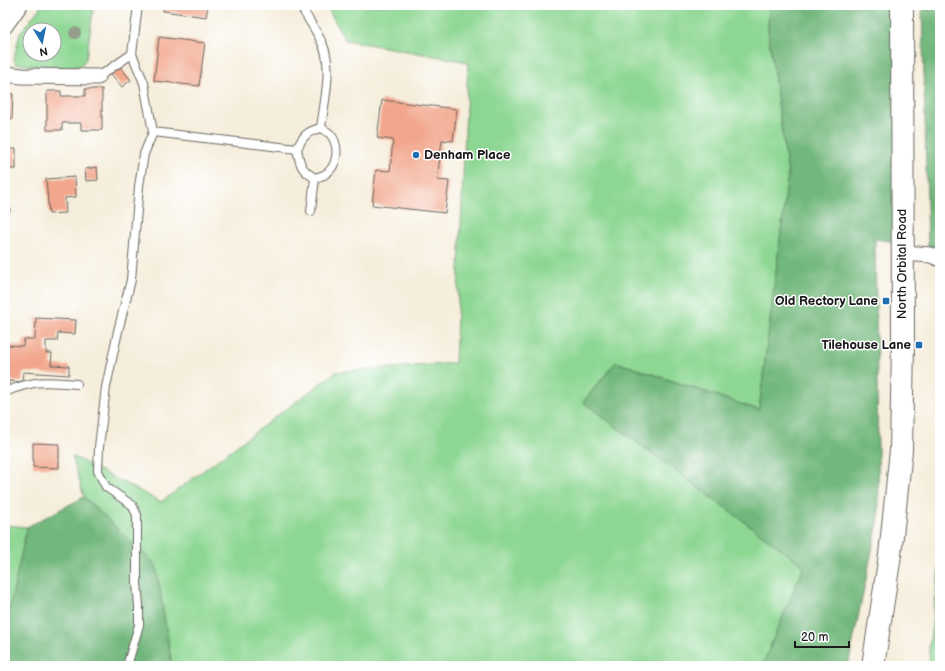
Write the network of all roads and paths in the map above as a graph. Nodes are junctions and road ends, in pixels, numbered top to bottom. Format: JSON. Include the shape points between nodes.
{"nodes":[{"id":1,"x":20,"y":5,"type":"edge"},
{"id":2,"x":138,"y":5,"type":"edge"},
{"id":3,"x":300,"y":5,"type":"edge"},
{"id":4,"x":902,"y":5,"type":"edge"},
{"id":5,"x":5,"y":26,"type":"edge"},
{"id":6,"x":132,"y":54,"type":"junction"},
{"id":7,"x":5,"y":74,"type":"edge"},
{"id":8,"x":98,"y":77,"type":"joint"},
{"id":9,"x":321,"y":128,"type":"junction"},
{"id":10,"x":153,"y":132,"type":"junction"},
{"id":11,"x":297,"y":149,"type":"junction"},
{"id":12,"x":315,"y":178,"type":"junction"},
{"id":13,"x":311,"y":211,"type":"dead end"},
{"id":14,"x":902,"y":253,"type":"junction"},
{"id":15,"x":940,"y":259,"type":"edge"},
{"id":16,"x":77,"y":384,"type":"dead end"},
{"id":17,"x":5,"y":392,"type":"edge"},
{"id":18,"x":127,"y":666,"type":"edge"},
{"id":19,"x":873,"y":666,"type":"edge"}],
"edges":[{"from":1,"to":5,"type":"street"},
{"from":2,"to":6,"type":"lane"},
{"from":3,"to":9,"type":"lane","via":[[323,45],[327,59],[328,72]]},
{"from":4,"to":14,"type":"main road","name":"North Orbital Road"},
{"from":6,"to":8,"type":"lane"},
{"from":6,"to":10,"type":"lane","via":[[144,83]]},
{"from":7,"to":8,"type":"street"},
{"from":9,"to":11,"type":"lane","via":[[311,130]]},
{"from":9,"to":12,"type":"lane","via":[[331,134],[337,154],[333,166],[325,174]]},
{"from":10,"to":11,"type":"lane"},
{"from":10,"to":18,"type":"lane","via":[[144,154],[131,280],[106,387],[99,447],[98,471],[106,487],[132,505],[137,516],[139,625]]},
{"from":11,"to":12,"type":"lane","via":[[299,162],[305,172]]},
{"from":12,"to":13,"type":"lane"},
{"from":14,"to":15,"type":"street","via":[[931,255]]},
{"from":14,"to":19,"type":"main road","name":"North Orbital Road","via":[[901,450],[890,555]]},
{"from":16,"to":17,"type":"lane","via":[[35,382]]}]}
